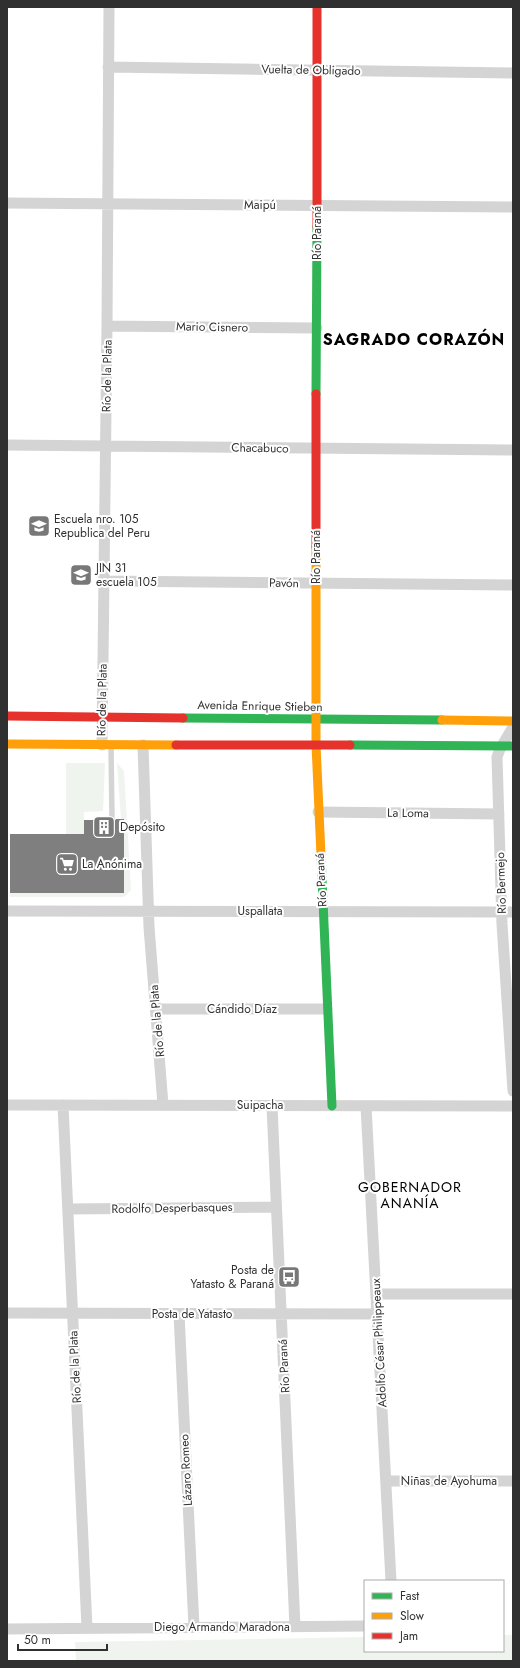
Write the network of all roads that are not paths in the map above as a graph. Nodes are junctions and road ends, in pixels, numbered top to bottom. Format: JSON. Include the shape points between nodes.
{"nodes":[{"id":1,"x":108,"y":7,"type":"edge"},
{"id":2,"x":318,"y":7,"type":"edge"},
{"id":3,"x":108,"y":67,"type":"junction"},
{"id":4,"x":317,"y":70,"type":"junction"},
{"id":5,"x":513,"y":73,"type":"edge"},
{"id":6,"x":7,"y":203,"type":"edge"},
{"id":7,"x":108,"y":204,"type":"junction"},
{"id":8,"x":317,"y":206,"type":"junction"},
{"id":9,"x":513,"y":207,"type":"edge"},
{"id":10,"x":108,"y":326,"type":"junction"},
{"id":11,"x":317,"y":328,"type":"junction"},
{"id":12,"x":7,"y":445,"type":"edge"},
{"id":13,"x":106,"y":446,"type":"junction"},
{"id":14,"x":316,"y":448,"type":"junction"},
{"id":15,"x":513,"y":450,"type":"edge"},
{"id":16,"x":104,"y":581,"type":"junction"},
{"id":17,"x":316,"y":583,"type":"junction"},
{"id":18,"x":513,"y":585,"type":"edge"},
{"id":19,"x":7,"y":716,"type":"edge"},
{"id":20,"x":102,"y":717,"type":"junction"},
{"id":21,"x":316,"y":719,"type":"junction"},
{"id":22,"x":513,"y":721,"type":"edge"},
{"id":23,"x":513,"y":727,"type":"edge"},
{"id":24,"x":7,"y":744,"type":"edge"},
{"id":25,"x":106,"y":745,"type":"junction"},
{"id":26,"x":143,"y":745,"type":"junction"},
{"id":27,"x":316,"y":745,"type":"junction"},
{"id":28,"x":502,"y":746,"type":"junction"},
{"id":29,"x":513,"y":746,"type":"edge"},
{"id":30,"x":318,"y":812,"type":"junction"},
{"id":31,"x":499,"y":814,"type":"junction"},
{"id":32,"x":112,"y":820,"type":"dead end"},
{"id":33,"x":7,"y":911,"type":"edge"},
{"id":34,"x":148,"y":911,"type":"junction"},
{"id":35,"x":322,"y":911,"type":"junction"},
{"id":36,"x":507,"y":912,"type":"edge"},
{"id":37,"x":156,"y":1009,"type":"junction"},
{"id":38,"x":327,"y":1009,"type":"junction"},
{"id":39,"x":513,"y":1091,"type":"edge"},
{"id":40,"x":7,"y":1105,"type":"edge"},
{"id":41,"x":63,"y":1105,"type":"junction"},
{"id":42,"x":164,"y":1105,"type":"junction"},
{"id":43,"x":272,"y":1106,"type":"junction"},
{"id":44,"x":332,"y":1106,"type":"junction"},
{"id":45,"x":366,"y":1106,"type":"junction"},
{"id":46,"x":513,"y":1106,"type":"edge"},
{"id":47,"x":276,"y":1207,"type":"junction"},
{"id":48,"x":68,"y":1209,"type":"junction"},
{"id":49,"x":376,"y":1294,"type":"junction"},
{"id":50,"x":513,"y":1294,"type":"edge"},
{"id":51,"x":7,"y":1313,"type":"edge"},
{"id":52,"x":73,"y":1313,"type":"junction"},
{"id":53,"x":179,"y":1314,"type":"junction"},
{"id":54,"x":281,"y":1314,"type":"junction"},
{"id":55,"x":377,"y":1314,"type":"junction"},
{"id":56,"x":386,"y":1481,"type":"junction"},
{"id":57,"x":513,"y":1481,"type":"edge"},
{"id":58,"x":391,"y":1580,"type":"edge"},
{"id":59,"x":364,"y":1626,"type":"edge"},
{"id":60,"x":194,"y":1627,"type":"junction"},
{"id":61,"x":295,"y":1627,"type":"junction"},
{"id":62,"x":87,"y":1628,"type":"junction"},
{"id":63,"x":7,"y":1629,"type":"edge"}],
"edges":[{"from":1,"to":3,"type":"street","name":"Río de la Plata"},
{"from":2,"to":4,"type":"street","name":"Río Paraná"},
{"from":3,"to":4,"type":"street","name":"Vuelta de Obligado"},
{"from":3,"to":7,"type":"street","name":"Río de la Plata"},
{"from":4,"to":5,"type":"street","name":"Vuelta de Obligado"},
{"from":4,"to":8,"type":"street","name":"Río Paraná"},
{"from":6,"to":7,"type":"street","name":"Maipú"},
{"from":7,"to":8,"type":"street","name":"Maipú"},
{"from":7,"to":10,"type":"street","name":"Río de la Plata"},
{"from":8,"to":9,"type":"street","name":"Maipú"},
{"from":8,"to":11,"type":"street","name":"Río Paraná"},
{"from":10,"to":11,"type":"street","name":"Mario Cisnero"},
{"from":10,"to":13,"type":"street","name":"Río de la Plata"},
{"from":11,"to":14,"type":"street","name":"Río Paraná"},
{"from":12,"to":13,"type":"street","name":"Chacabuco"},
{"from":13,"to":14,"type":"street","name":"Chacabuco"},
{"from":13,"to":16,"type":"street","name":"Río de la Plata"},
{"from":14,"to":15,"type":"street","name":"Chacabuco"},
{"from":14,"to":17,"type":"street","name":"Río Paraná"},
{"from":16,"to":17,"type":"street","name":"Pavón"},
{"from":16,"to":20,"type":"street","name":"Río de la Plata"},
{"from":17,"to":18,"type":"street","name":"Pavón"},
{"from":17,"to":21,"type":"street","name":"Río Paraná"},
{"from":19,"to":20,"type":"street","name":"Avenida Enrique Stieben"},
{"from":20,"to":21,"type":"street","name":"Avenida Enrique Stieben"},
{"from":20,"to":25,"type":"street","name":"Río de la Plata"},
{"from":21,"to":22,"type":"street","name":"Avenida Enrique Stieben"},
{"from":21,"to":27,"type":"street","name":"Río Paraná"},
{"from":23,"to":28,"type":"street","name":"Río Bermejo"},
{"from":24,"to":25,"type":"street"},
{"from":25,"to":26,"type":"street"},
{"from":25,"to":32,"type":"lane","via":[[111,763]]},
{"from":26,"to":27,"type":"street"},
{"from":26,"to":34,"type":"street","name":"Río de la Plata"},
{"from":27,"to":28,"type":"street"},
{"from":27,"to":30,"type":"street","name":"Río Paraná"},
{"from":28,"to":29,"type":"street"},
{"from":28,"to":31,"type":"street","name":"Río Bermejo","via":[[497,757]]},
{"from":30,"to":31,"type":"street","name":"La Loma"},
{"from":30,"to":35,"type":"street","name":"Río Paraná"},
{"from":31,"to":36,"type":"street","name":"Río Bermejo"},
{"from":33,"to":34,"type":"street","name":"Uspallata"},
{"from":34,"to":35,"type":"street","name":"Uspallata"},
{"from":34,"to":37,"type":"street","name":"Río de la Plata"},
{"from":35,"to":36,"type":"street","name":"Uspallata"},
{"from":35,"to":38,"type":"street","name":"Río Paraná"},
{"from":36,"to":39,"type":"street","name":"Río Bermejo"},
{"from":37,"to":38,"type":"street","name":"Cándido Díaz"},
{"from":37,"to":42,"type":"street","name":"Río de la Plata"},
{"from":38,"to":44,"type":"street","name":"Río Paraná"},
{"from":40,"to":41,"type":"street","name":"Suipacha"},
{"from":41,"to":42,"type":"street","name":"Suipacha"},
{"from":41,"to":48,"type":"street","name":"Río de la Plata"},
{"from":42,"to":43,"type":"street","name":"Suipacha"},
{"from":43,"to":44,"type":"street","name":"Suipacha"},
{"from":43,"to":47,"type":"street","name":"Río Paraná"},
{"from":44,"to":45,"type":"street","name":"Suipacha"},
{"from":45,"to":46,"type":"street","name":"Suipacha"},
{"from":45,"to":49,"type":"street","name":"Adolfo César Philippeaux"},
{"from":47,"to":48,"type":"street","name":"Rodolfo Desperbasques"},
{"from":47,"to":54,"type":"street","name":"Río Paraná"},
{"from":48,"to":52,"type":"street","name":"Río de la Plata"},
{"from":49,"to":50,"type":"street"},
{"from":49,"to":55,"type":"street","name":"Adolfo César Philippeaux"},
{"from":51,"to":52,"type":"street","name":"Posta de Yatasto"},
{"from":52,"to":53,"type":"street","name":"Posta de Yatasto"},
{"from":52,"to":62,"type":"street","name":"Río de la Plata"},
{"from":53,"to":54,"type":"street","name":"Posta de Yatasto"},
{"from":53,"to":60,"type":"street","name":"Lázaro Romeo"},
{"from":54,"to":55,"type":"street","name":"Posta de Yatasto"},
{"from":54,"to":61,"type":"street","name":"Río Paraná"},
{"from":55,"to":56,"type":"street","name":"Adolfo César Philippeaux"},
{"from":56,"to":57,"type":"street","name":"Niñas de Ayohuma"},
{"from":56,"to":58,"type":"street","name":"Adolfo César Philippeaux"},
{"from":59,"to":61,"type":"street","name":"Diego Armando Maradona"},
{"from":60,"to":61,"type":"street","name":"Diego Armando Maradona"},
{"from":60,"to":62,"type":"street","name":"Diego Armando Maradona"},
{"from":62,"to":63,"type":"street","name":"Diego Armando Maradona"}]}
